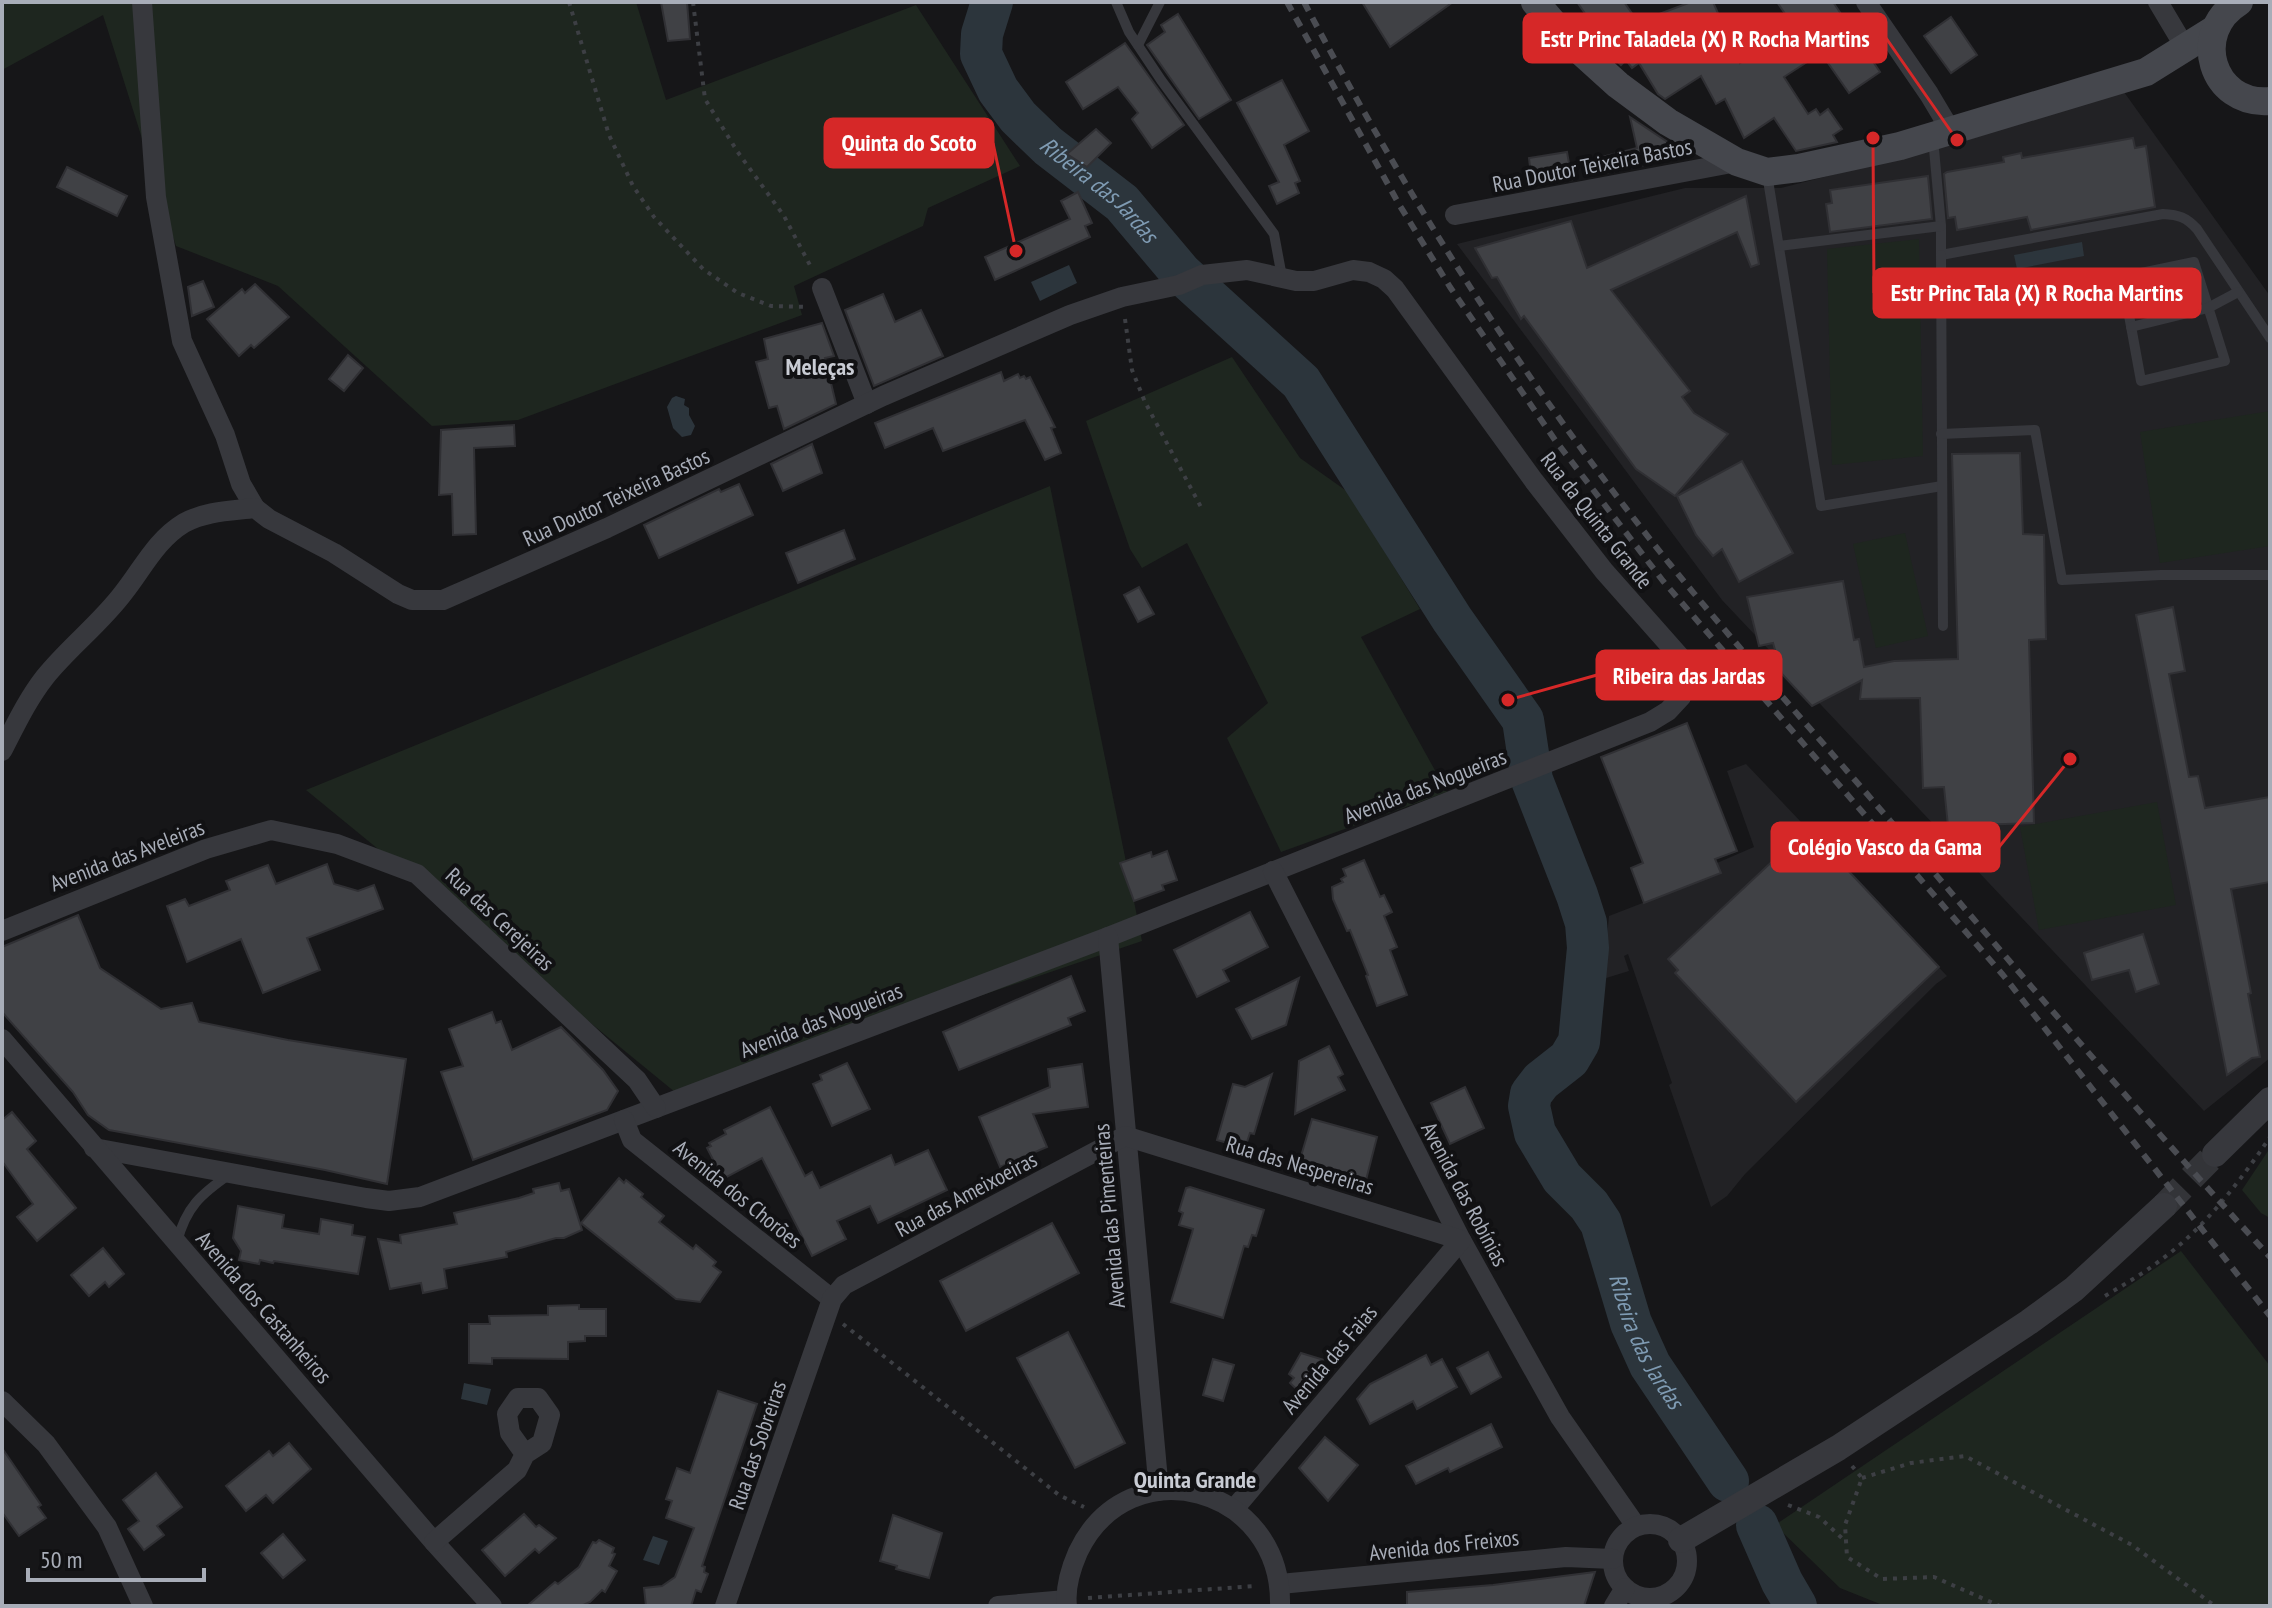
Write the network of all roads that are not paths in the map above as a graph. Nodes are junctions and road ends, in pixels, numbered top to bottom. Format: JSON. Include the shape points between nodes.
{"nodes":[{"id":1,"x":142,"y":2,"type":"edge"},
{"id":2,"x":1116,"y":2,"type":"edge"},
{"id":3,"x":1160,"y":2,"type":"edge"},
{"id":4,"x":1535,"y":2,"type":"edge"},
{"id":5,"x":1866,"y":2,"type":"edge"},
{"id":6,"x":2158,"y":2,"type":"edge"},
{"id":7,"x":2239,"y":2,"type":"edge"},
{"id":8,"x":2215,"y":29,"type":"junction"},
{"id":9,"x":1138,"y":45,"type":"junction"},
{"id":10,"x":2186,"y":49,"type":"junction"},
{"id":11,"x":2146,"y":72,"type":"junction"},
{"id":12,"x":2219,"y":77,"type":"junction"},
{"id":13,"x":2267,"y":104,"type":"edge"},
{"id":14,"x":1942,"y":134,"type":"junction"},
{"id":15,"x":1737,"y":162,"type":"junction"},
{"id":16,"x":1767,"y":172,"type":"junction"},
{"id":17,"x":1455,"y":215,"type":"dead end"},
{"id":18,"x":1941,"y":226,"type":"junction"},
{"id":19,"x":1779,"y":246,"type":"junction"},
{"id":20,"x":1941,"y":255,"type":"junction"},
{"id":21,"x":1353,"y":270,"type":"joint"},
{"id":22,"x":1282,"y":277,"type":"junction"},
{"id":23,"x":822,"y":288,"type":"road end"},
{"id":24,"x":2238,"y":292,"type":"junction"},
{"id":25,"x":2208,"y":308,"type":"junction"},
{"id":26,"x":2131,"y":327,"type":"junction"},
{"id":27,"x":2270,"y":338,"type":"edge"},
{"id":28,"x":867,"y":404,"type":"junction"},
{"id":29,"x":1941,"y":434,"type":"junction"},
{"id":30,"x":1942,"y":486,"type":"junction"},
{"id":31,"x":255,"y":508,"type":"junction"},
{"id":32,"x":2270,"y":575,"type":"edge"},
{"id":33,"x":1943,"y":626,"type":"dead end"},
{"id":34,"x":2,"y":751,"type":"edge"},
{"id":35,"x":1545,"y":764,"type":"joint"},
{"id":36,"x":271,"y":830,"type":"joint"},
{"id":37,"x":1273,"y":871,"type":"junction"},
{"id":38,"x":2,"y":931,"type":"edge"},
{"id":39,"x":1108,"y":937,"type":"junction"},
{"id":40,"x":2,"y":1039,"type":"edge"},
{"id":41,"x":2270,"y":1100,"type":"edge"},
{"id":42,"x":656,"y":1108,"type":"junction"},
{"id":43,"x":624,"y":1120,"type":"junction"},
{"id":44,"x":1125,"y":1136,"type":"junction"},
{"id":45,"x":94,"y":1148,"type":"junction"},
{"id":46,"x":2215,"y":1154,"type":"tunnel mouth"},
{"id":47,"x":231,"y":1172,"type":"junction"},
{"id":48,"x":2164,"y":1206,"type":"tunnel mouth"},
{"id":49,"x":1461,"y":1240,"type":"junction"},
{"id":50,"x":177,"y":1242,"type":"junction"},
{"id":51,"x":830,"y":1305,"type":"junction"},
{"id":52,"x":2,"y":1401,"type":"edge"},
{"id":53,"x":525,"y":1454,"type":"dead end"},
{"id":54,"x":1159,"y":1491,"type":"junction"},
{"id":55,"x":1234,"y":1509,"type":"junction"},
{"id":56,"x":1636,"y":1526,"type":"junction"},
{"id":57,"x":1681,"y":1540,"type":"junction"},
{"id":58,"x":434,"y":1542,"type":"junction"},
{"id":59,"x":1613,"y":1559,"type":"junction"},
{"id":60,"x":1280,"y":1584,"type":"junction"},
{"id":61,"x":1625,"y":1588,"type":"junction"},
{"id":62,"x":1671,"y":1600,"type":"edge"},
{"id":63,"x":1067,"y":1603,"type":"edge"},
{"id":64,"x":143,"y":1606,"type":"edge"},
{"id":65,"x":492,"y":1606,"type":"edge"},
{"id":66,"x":725,"y":1606,"type":"edge"},
{"id":67,"x":998,"y":1606,"type":"edge"},
{"id":68,"x":1280,"y":1606,"type":"edge"},
{"id":69,"x":1614,"y":1606,"type":"edge"}],
"edges":[{"from":1,"to":31,"type":"street","via":[[156,197],[182,341]]},
{"from":2,"to":9,"type":"lane"},
{"from":3,"to":9,"type":"lane"},
{"from":4,"to":15,"type":"main road","via":[[1618,85]]},
{"from":5,"to":14,"type":"street","via":[[1929,94]]},
{"from":6,"to":10,"type":"street"},
{"from":7,"to":8,"type":"main road"},
{"from":8,"to":10,"type":"main road"},
{"from":8,"to":12,"type":"main road","via":[[2211,51]]},
{"from":9,"to":22,"type":"lane","via":[[1274,234]]},
{"from":10,"to":11,"type":"main road"},
{"from":11,"to":12,"type":"main road"},
{"from":11,"to":14,"type":"main road"},
{"from":12,"to":13,"type":"main road","via":[[2244,98]]},
{"from":14,"to":16,"type":"main road"},
{"from":14,"to":18,"type":"lane"},
{"from":15,"to":16,"type":"main road"},
{"from":15,"to":17,"type":"street","name":"Rua Doutor Teixeira Bastos"},
{"from":16,"to":19,"type":"lane"},
{"from":18,"to":19,"type":"lane"},
{"from":18,"to":20,"type":"lane"},
{"from":19,"to":30,"type":"lane","via":[[1821,506]]},
{"from":20,"to":24,"type":"lane","via":[[2178,215],[2197,229]]},
{"from":20,"to":29,"type":"lane"},
{"from":21,"to":22,"type":"street","name":"Rua Doutor Teixeira Bastos","via":[[1314,281]]},
{"from":21,"to":35,"type":"street","name":"Rua da Quinta Grande","via":[[1369,272],[1395,289],[1534,481],[1687,670],[1681,697],[1668,711]]},
{"from":22,"to":28,"type":"street","name":"Rua Doutor Teixeira Bastos","via":[[1247,270],[1202,275],[1122,297]]},
{"from":23,"to":28,"type":"street"},
{"from":24,"to":25,"type":"lane"},
{"from":24,"to":27,"type":"lane"},
{"from":25,"to":26,"type":"lane"},
{"from":25,"to":26,"type":"lane","via":[[2194,262],[2122,277]]},
{"from":25,"to":26,"type":"lane","via":[[2225,361],[2141,381]]},
{"from":28,"to":31,"type":"street","name":"Rua Doutor Teixeira Bastos","via":[[443,600],[412,600],[398,594]]},
{"from":29,"to":30,"type":"lane"},
{"from":29,"to":32,"type":"lane","via":[[2035,430],[2062,580]]},
{"from":30,"to":33,"type":"lane"},
{"from":31,"to":34,"type":"street","via":[[201,515],[165,538],[95,627],[46,677]]},
{"from":35,"to":37,"type":"street","name":"Avenida das Nogueiras"},
{"from":36,"to":38,"type":"street","name":"Avenida das Aveleiras","via":[[206,849]]},
{"from":36,"to":42,"type":"street","name":"Rua das Cerejeiras","via":[[337,844],[417,874],[637,1080]]},
{"from":37,"to":39,"type":"street","name":"Avenida das Nogueiras"},
{"from":37,"to":49,"type":"street","name":"Avenida das Robínias"},
{"from":39,"to":42,"type":"street","name":"Avenida das Nogueiras"},
{"from":39,"to":44,"type":"street","name":"Avenida das Pimenteiras"},
{"from":40,"to":45,"type":"street","name":"Avenida dos Castanheiros"},
{"from":41,"to":46,"type":"street"},
{"from":42,"to":43,"type":"street","name":"Avenida das Nogueiras"},
{"from":43,"to":47,"type":"street","name":"Avenida das Nogueiras","via":[[404,1200],[366,1198]]},
{"from":43,"to":51,"type":"street","name":"Avenida dos Chorões","via":[[632,1140]]},
{"from":44,"to":49,"type":"street","name":"Rua das Nespereiras"},
{"from":44,"to":51,"type":"street","name":"Rua das Ameixoeiras","via":[[844,1285]]},
{"from":44,"to":54,"type":"street","name":"Avenida das Pimenteiras"},
{"from":45,"to":47,"type":"street","name":"Avenida das Nogueiras"},
{"from":45,"to":50,"type":"street","name":"Avenida dos Castanheiros"},
{"from":47,"to":50,"type":"lane","via":[[199,1195]]},
{"from":48,"to":57,"type":"street","via":[[2074,1289],[1943,1380]]},
{"from":49,"to":55,"type":"street","name":"Avenida das Faias"},
{"from":49,"to":56,"type":"street","name":"Avenida das Robínias","via":[[1560,1417]]},
{"from":50,"to":58,"type":"street","name":"Avenida dos Castanheiros"},
{"from":51,"to":66,"type":"street","name":"Rua das Sobreiras"},
{"from":52,"to":64,"type":"street","via":[[46,1444],[107,1527]]},
{"from":53,"to":58,"type":"street","via":[[517,1470]]},
{"from":54,"to":55,"type":"street","via":[[1209,1496]]},
{"from":54,"to":63,"type":"street","via":[[1130,1499],[1085,1538],[1072,1566]]},
{"from":55,"to":60,"type":"street","via":[[1256,1527],[1272,1554]]},
{"from":56,"to":57,"type":"street","via":[[1661,1525]]},
{"from":56,"to":59,"type":"street","via":[[1620,1539]]},
{"from":57,"to":62,"type":"street","via":[[1687,1563]]},
{"from":58,"to":65,"type":"street","name":"Avenida dos Castanheiros"},
{"from":59,"to":60,"type":"street","name":"Avenida dos Freixos","via":[[1566,1557]]},
{"from":59,"to":61,"type":"street"},
{"from":60,"to":68,"type":"street"},
{"from":61,"to":62,"type":"street","via":[[1634,1595]]},
{"from":61,"to":69,"type":"street"},
{"from":63,"to":67,"type":"street"}]}
